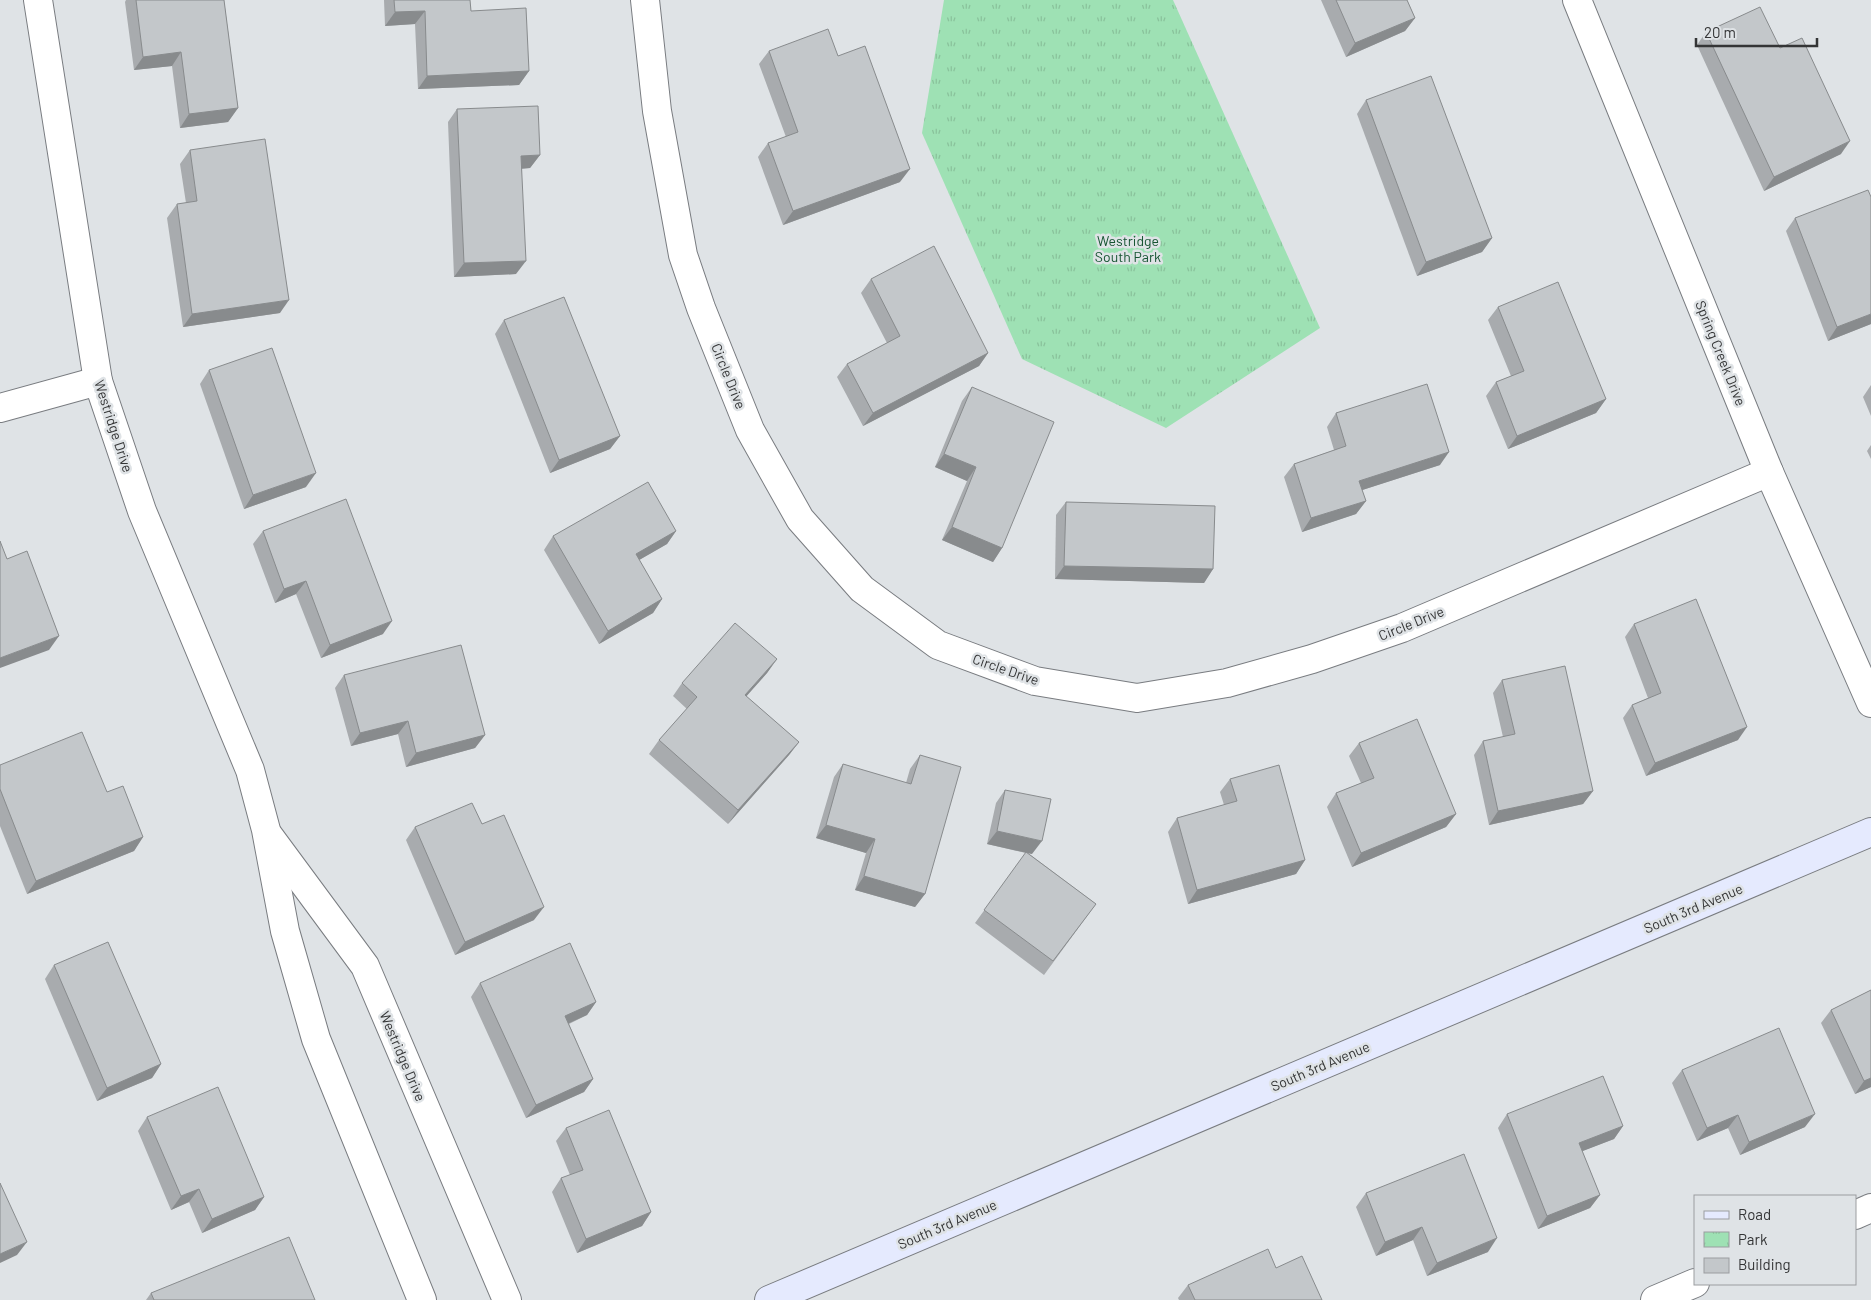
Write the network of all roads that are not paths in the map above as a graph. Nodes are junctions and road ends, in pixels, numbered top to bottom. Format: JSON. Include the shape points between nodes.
{"nodes":[{"id":1,"x":38,"y":0,"type":"edge"},
{"id":2,"x":646,"y":0,"type":"edge"},
{"id":3,"x":1577,"y":0,"type":"edge"},
{"id":4,"x":98,"y":381,"type":"junction"},
{"id":5,"x":0,"y":408,"type":"edge"},
{"id":6,"x":1768,"y":472,"type":"junction"},
{"id":7,"x":1871,"y":704,"type":"edge"},
{"id":8,"x":266,"y":830,"type":"junction"},
{"id":9,"x":1871,"y":832,"type":"edge"},
{"id":10,"x":1871,"y":1208,"type":"edge"},
{"id":11,"x":1856,"y":1215,"type":"edge"},
{"id":12,"x":1694,"y":1283,"type":"edge"},
{"id":13,"x":422,"y":1300,"type":"edge"},
{"id":14,"x":507,"y":1300,"type":"edge"},
{"id":15,"x":769,"y":1300,"type":"edge"},
{"id":16,"x":1655,"y":1300,"type":"edge"}],
"edges":[{"from":1,"to":4,"type":"street","name":"Westridge Drive"},
{"from":2,"to":6,"type":"street","name":"Circle Drive","via":[[657,112],[683,255],[750,430],[800,520],[862,589],[938,645],[1035,681],[1137,698],[1227,683],[1312,659],[1402,628]]},
{"from":3,"to":6,"type":"street","name":"Spring Creek Drive"},
{"from":4,"to":5,"type":"street"},
{"from":4,"to":8,"type":"street","name":"Westridge Drive","via":[[142,511],[250,770]]},
{"from":6,"to":7,"type":"street","name":"Spring Creek Drive"},
{"from":8,"to":13,"type":"street","name":"Westridge Drive","via":[[285,931],[316,1039]]},
{"from":8,"to":14,"type":"street","name":"Westridge Drive","via":[[365,966]]},
{"from":9,"to":15,"type":"main road","name":"South 3rd Avenue"},
{"from":10,"to":11,"type":"street"},
{"from":12,"to":16,"type":"street"}]}
